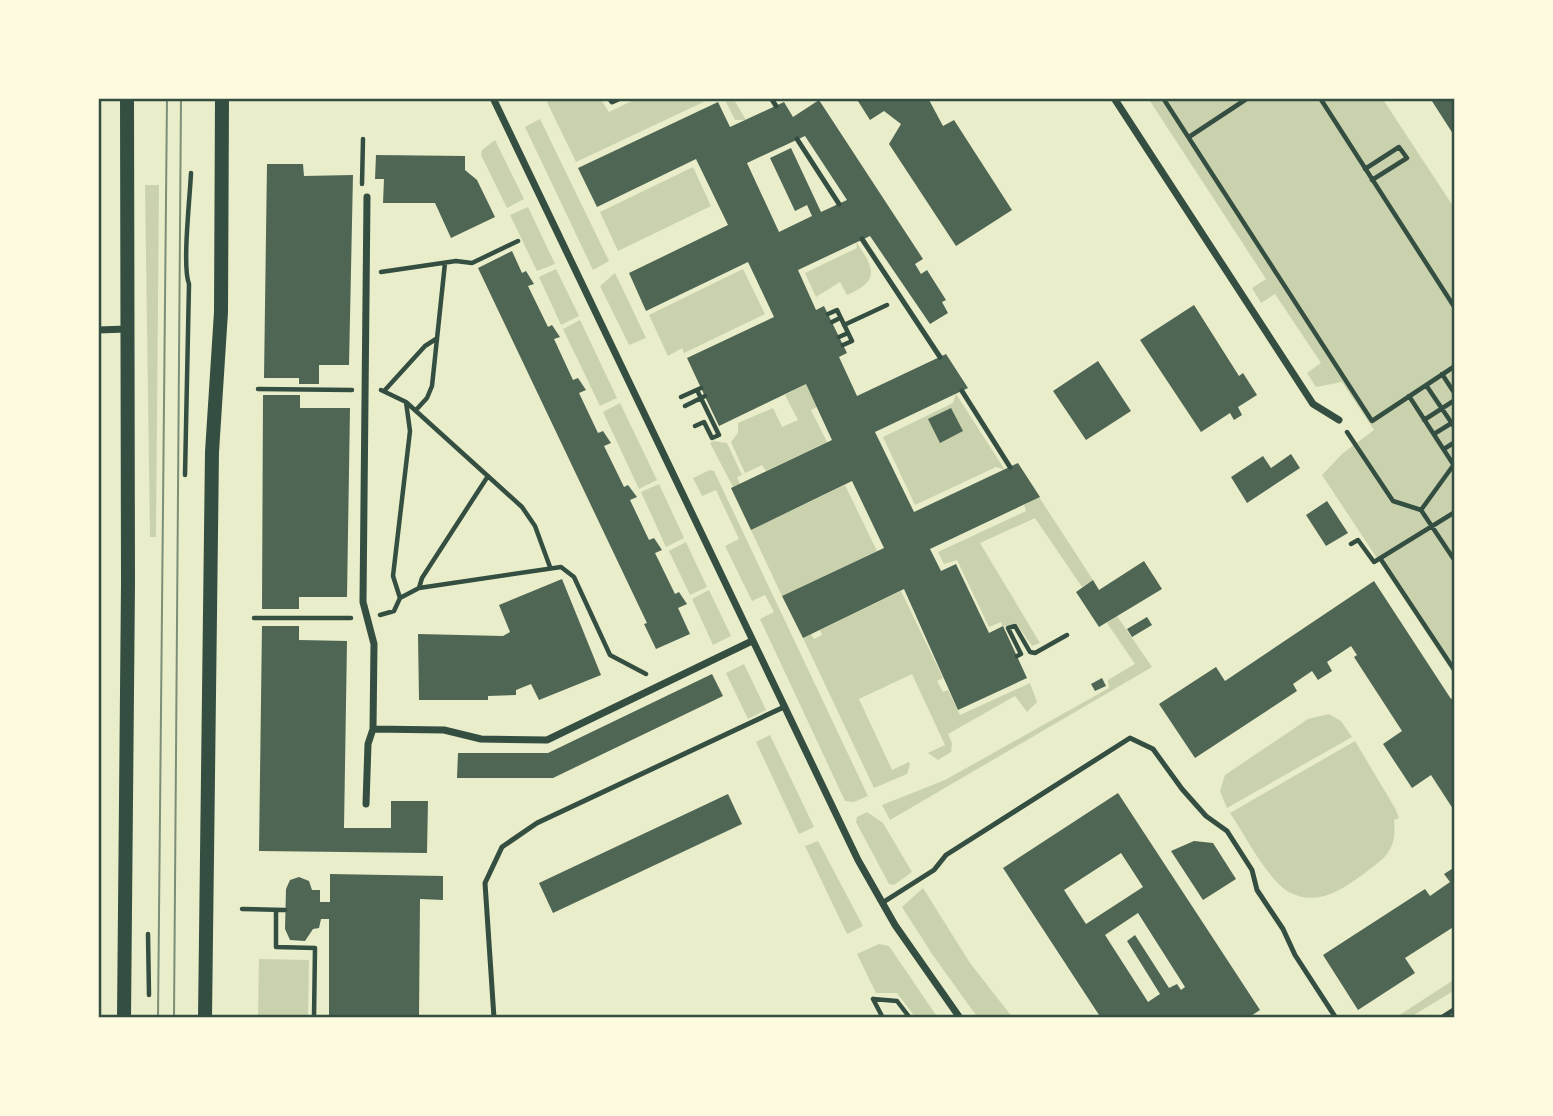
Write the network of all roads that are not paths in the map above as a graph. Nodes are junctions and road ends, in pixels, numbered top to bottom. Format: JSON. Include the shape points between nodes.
{"nodes":[{"id":1,"x":127,"y":98,"type":"edge"},
{"id":2,"x":222,"y":98,"type":"edge"},
{"id":3,"x":493,"y":98,"type":"edge"},
{"id":4,"x":609,"y":98,"type":"edge"},
{"id":5,"x":621,"y":98,"type":"edge"},
{"id":6,"x":771,"y":98,"type":"edge"},
{"id":7,"x":1114,"y":98,"type":"edge"},
{"id":8,"x":776,"y":106,"type":"dead end"},
{"id":9,"x":797,"y":139,"type":"dead end"},
{"id":10,"x":367,"y":197,"type":"dead end"},
{"id":11,"x":839,"y":204,"type":"dead end"},
{"id":12,"x":862,"y":239,"type":"dead end"},
{"id":13,"x":128,"y":329,"type":"junction"},
{"id":14,"x":98,"y":330,"type":"edge"},
{"id":15,"x":940,"y":357,"type":"dead end"},
{"id":16,"x":962,"y":391,"type":"dead end"},
{"id":17,"x":1339,"y":420,"type":"road end"},
{"id":18,"x":1010,"y":467,"type":"dead end"},
{"id":19,"x":752,"y":641,"type":"junction"},
{"id":20,"x":784,"y":707,"type":"junction"},
{"id":21,"x":373,"y":729,"type":"junction"},
{"id":22,"x":366,"y":804,"type":"dead end"},
{"id":23,"x":882,"y":903,"type":"junction"},
{"id":24,"x":1455,"y":1009,"type":"edge"},
{"id":25,"x":124,"y":1018,"type":"edge"},
{"id":26,"x":205,"y":1018,"type":"edge"},
{"id":27,"x":494,"y":1018,"type":"edge"},
{"id":28,"x":960,"y":1018,"type":"edge"},
{"id":29,"x":1336,"y":1018,"type":"edge"},
{"id":30,"x":1441,"y":1018,"type":"edge"}],
"edges":[{"from":1,"to":13,"type":"main road"},
{"from":2,"to":26,"type":"main road"},
{"from":3,"to":19,"type":"street"},
{"from":4,"to":5,"type":"lane","via":[[612,102]]},
{"from":6,"to":8,"type":"lane"},
{"from":7,"to":17,"type":"street","via":[[1313,404]]},
{"from":9,"to":11,"type":"lane"},
{"from":10,"to":21,"type":"street","via":[[363,603],[374,644]]},
{"from":12,"to":15,"type":"lane"},
{"from":13,"to":14,"type":"street"},
{"from":13,"to":25,"type":"main road"},
{"from":16,"to":18,"type":"lane"},
{"from":19,"to":20,"type":"street"},
{"from":19,"to":21,"type":"street","via":[[547,740]]},
{"from":20,"to":23,"type":"street"},
{"from":20,"to":27,"type":"lane","via":[[537,823],[502,847],[485,883]]},
{"from":21,"to":22,"type":"street","via":[[368,744]]},
{"from":23,"to":28,"type":"street"},
{"from":23,"to":29,"type":"lane","via":[[934,870],[946,855],[1130,738],[1153,749],[1206,816],[1227,831],[1252,870],[1257,890]]},
{"from":24,"to":30,"type":"lane"}]}
